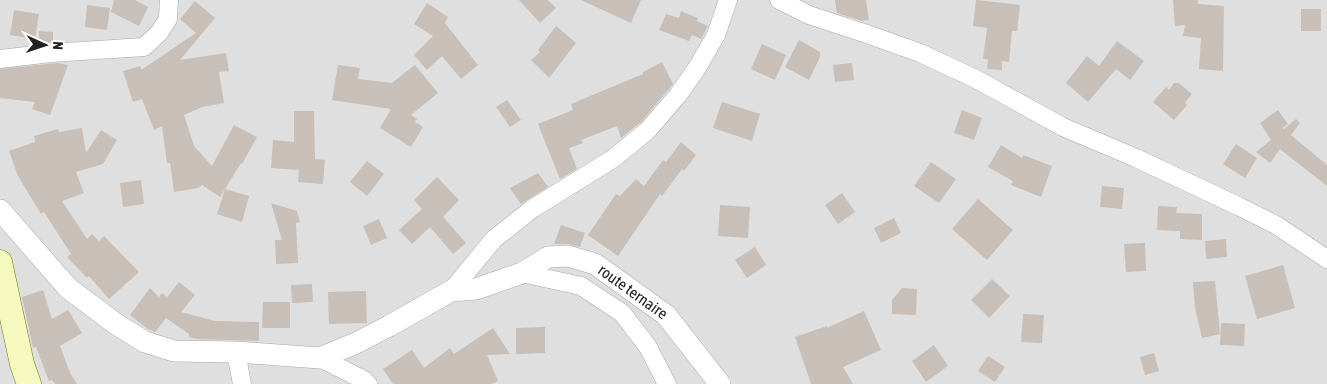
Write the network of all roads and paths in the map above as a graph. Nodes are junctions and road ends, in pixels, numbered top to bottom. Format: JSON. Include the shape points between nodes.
{"nodes":[{"id":1,"x":169,"y":0,"type":"edge"},
{"id":2,"x":728,"y":0,"type":"edge"},
{"id":3,"x":779,"y":0,"type":"edge"},
{"id":4,"x":0,"y":60,"type":"edge"},
{"id":5,"x":0,"y":210,"type":"edge"},
{"id":6,"x":1327,"y":258,"type":"edge"},
{"id":7,"x":0,"y":262,"type":"edge"},
{"id":8,"x":522,"y":273,"type":"junction"},
{"id":9,"x":451,"y":291,"type":"junction"},
{"id":10,"x":236,"y":352,"type":"junction"},
{"id":11,"x":320,"y":358,"type":"junction"},
{"id":12,"x":29,"y":384,"type":"edge"},
{"id":13,"x":242,"y":384,"type":"edge"},
{"id":14,"x":368,"y":384,"type":"edge"},
{"id":15,"x":667,"y":384,"type":"edge"},
{"id":16,"x":720,"y":384,"type":"edge"}],
"edges":[{"from":1,"to":4,"type":"street","via":[[168,19],[144,47]]},
{"from":2,"to":9,"type":"street","via":[[716,35],[697,68],[648,130],[614,158],[532,209],[494,239]]},
{"from":3,"to":6,"type":"street","via":[[809,15],[920,53],[965,74],[1063,128],[1136,158],[1276,225]]},
{"from":5,"to":10,"type":"street","via":[[68,288],[145,342],[174,350]]},
{"from":7,"to":12,"type":"main road"},
{"from":8,"to":9,"type":"street","name":"route ternaire","via":[[476,289]]},
{"from":8,"to":15,"type":"street","via":[[580,286],[622,313],[648,347]]},
{"from":8,"to":16,"type":"street","name":"route ternaire","via":[[548,256],[568,256],[596,264],[666,315]]},
{"from":9,"to":11,"type":"street","via":[[375,333]]},
{"from":10,"to":11,"type":"street"},
{"from":10,"to":13,"type":"street"},
{"from":11,"to":14,"type":"street"}]}
